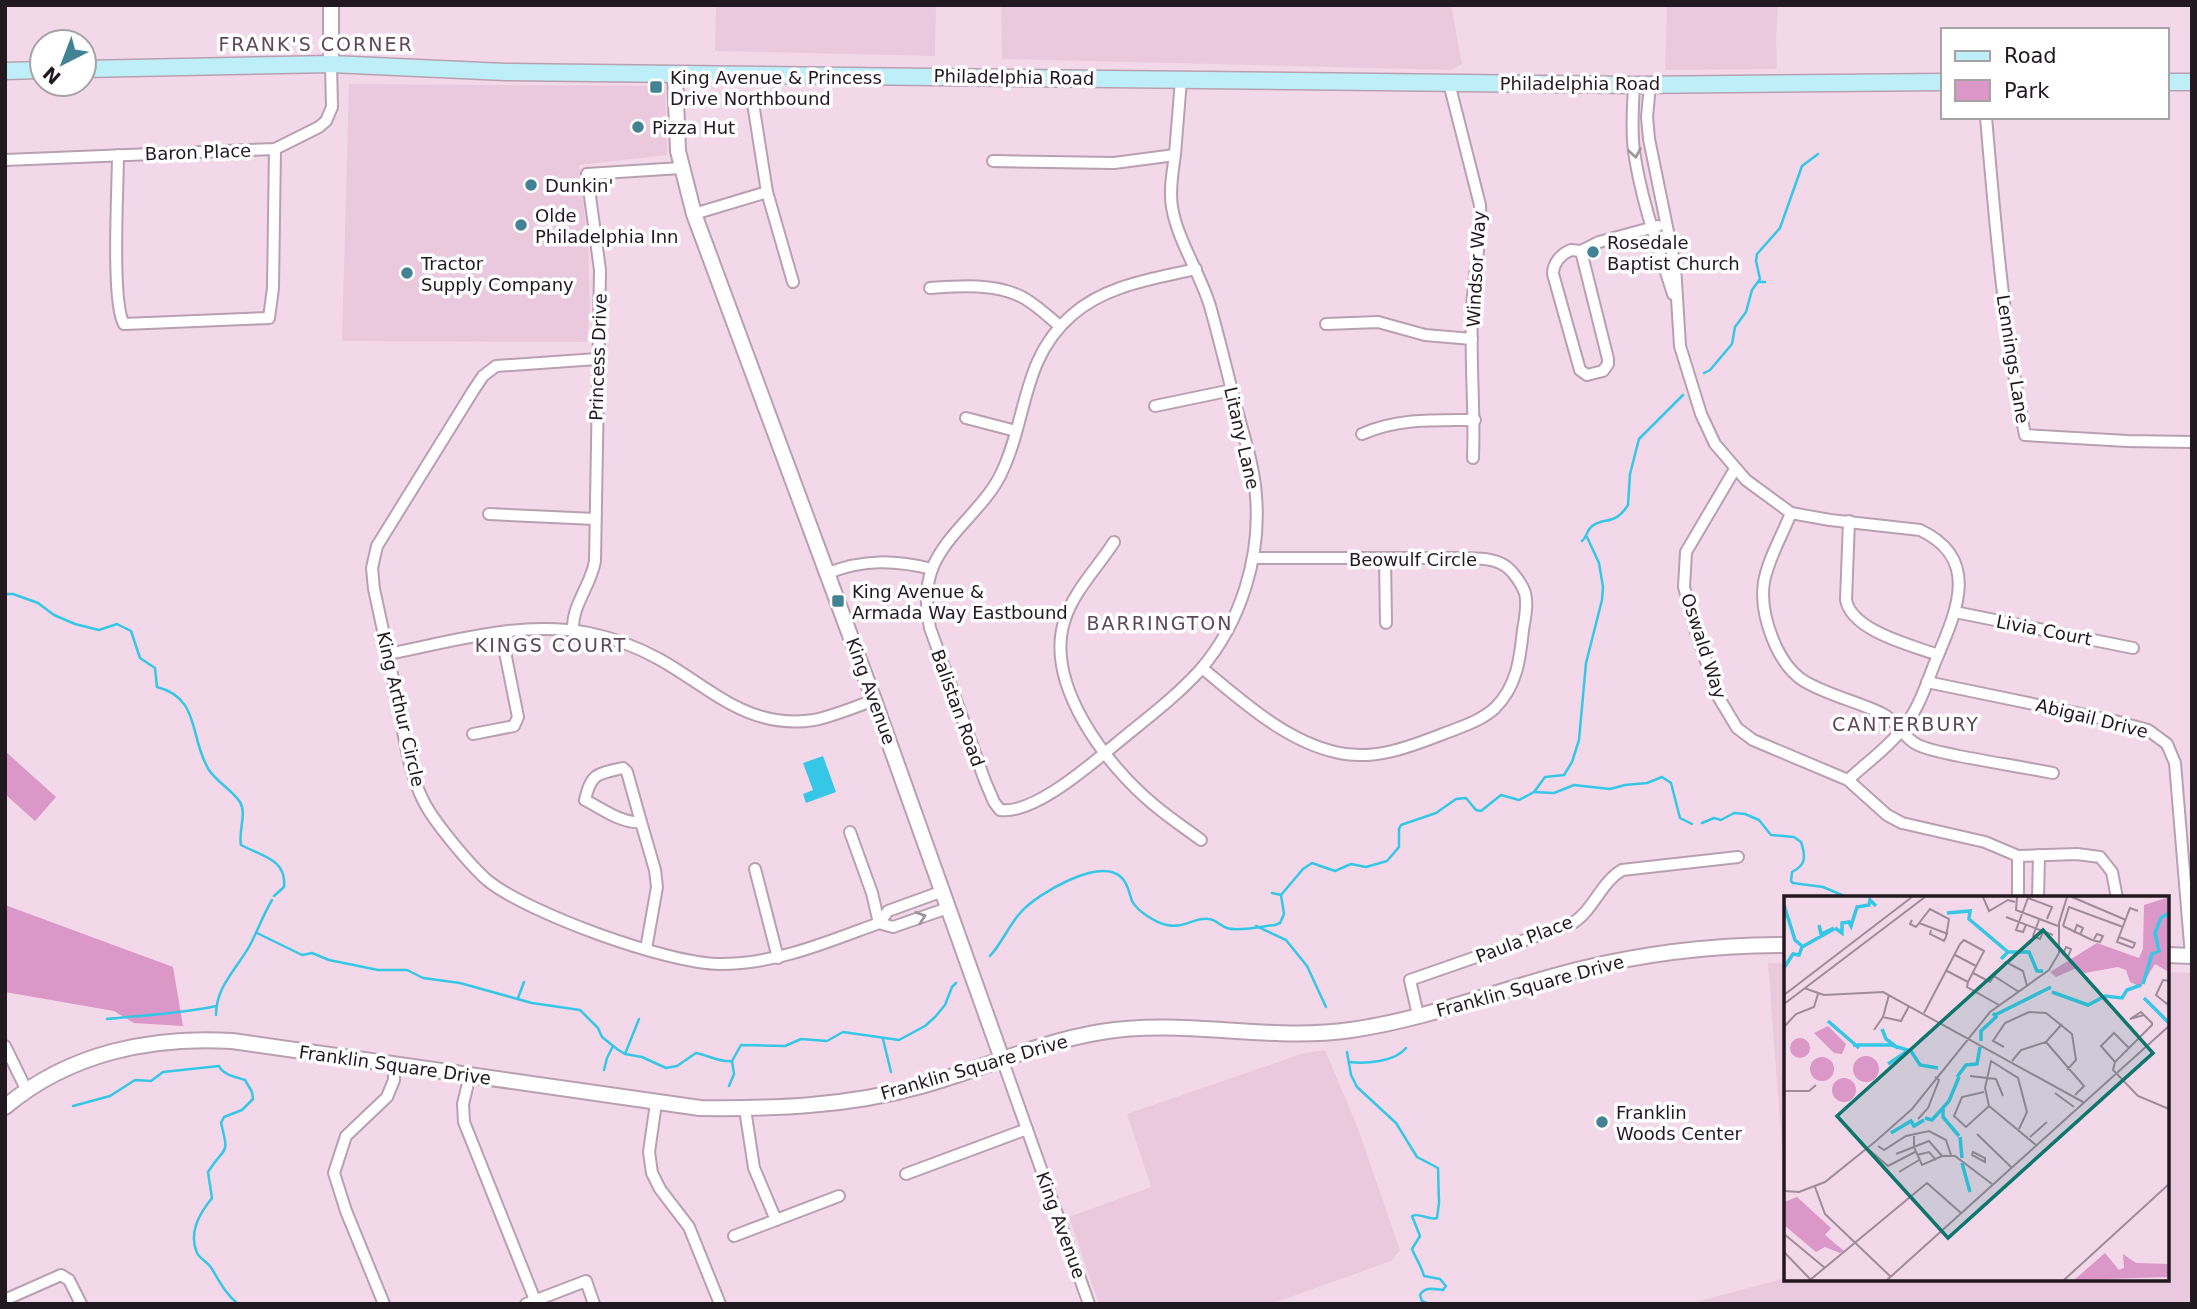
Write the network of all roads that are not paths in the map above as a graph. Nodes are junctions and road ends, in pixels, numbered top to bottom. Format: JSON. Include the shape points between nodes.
{"nodes":[{"id":1,"x":331,"y":5,"type":"edge"},
{"id":2,"x":331,"y":64,"type":"junction"},
{"id":3,"x":98,"y":69,"type":"edge"},
{"id":4,"x":28,"y":70,"type":"edge"},
{"id":5,"x":5,"y":71,"type":"edge"},
{"id":6,"x":675,"y":74,"type":"junction"},
{"id":7,"x":1181,"y":80,"type":"junction"},
{"id":8,"x":1941,"y":82,"type":"edge"},
{"id":9,"x":2169,"y":82,"type":"edge"},
{"id":10,"x":2192,"y":82,"type":"edge"},
{"id":11,"x":1449,"y":83,"type":"junction"},
{"id":12,"x":1642,"y":85,"type":"junction"},
{"id":13,"x":753,"y":103,"type":"dead end"},
{"id":14,"x":1986,"y":119,"type":"edge"},
{"id":15,"x":275,"y":149,"type":"junction"},
{"id":16,"x":118,"y":155,"type":"junction"},
{"id":17,"x":1175,"y":155,"type":"junction"},
{"id":18,"x":5,"y":160,"type":"edge"},
{"id":19,"x":993,"y":161,"type":"dead end"},
{"id":20,"x":681,"y":168,"type":"junction"},
{"id":21,"x":767,"y":192,"type":"junction"},
{"id":22,"x":694,"y":214,"type":"junction"},
{"id":23,"x":1667,"y":225,"type":"junction"},
{"id":24,"x":1652,"y":228,"type":"junction"},
{"id":25,"x":1581,"y":251,"type":"junction"},
{"id":26,"x":1196,"y":269,"type":"junction"},
{"id":27,"x":793,"y":282,"type":"dead end"},
{"id":28,"x":930,"y":288,"type":"dead end"},
{"id":29,"x":1678,"y":310,"type":"junction"},
{"id":30,"x":1326,"y":324,"type":"dead end"},
{"id":31,"x":1060,"y":326,"type":"junction"},
{"id":32,"x":1472,"y":339,"type":"junction"},
{"id":33,"x":597,"y":359,"type":"junction"},
{"id":34,"x":1232,"y":390,"type":"junction"},
{"id":35,"x":1154,"y":407,"type":"dead end"},
{"id":36,"x":966,"y":418,"type":"dead end"},
{"id":37,"x":1475,"y":420,"type":"junction"},
{"id":38,"x":1016,"y":431,"type":"junction"},
{"id":39,"x":1362,"y":434,"type":"dead end"},
{"id":40,"x":2192,"y":442,"type":"edge"},
{"id":41,"x":1473,"y":458,"type":"dead end"},
{"id":42,"x":1735,"y":469,"type":"junction"},
{"id":43,"x":1791,"y":513,"type":"junction"},
{"id":44,"x":489,"y":514,"type":"dead end"},
{"id":45,"x":595,"y":519,"type":"junction"},
{"id":46,"x":1849,"y":522,"type":"junction"},
{"id":47,"x":1114,"y":542,"type":"dead end"},
{"id":48,"x":1254,"y":558,"type":"junction"},
{"id":49,"x":1385,"y":559,"type":"junction"},
{"id":50,"x":932,"y":569,"type":"junction"},
{"id":51,"x":828,"y":573,"type":"junction"},
{"id":52,"x":1955,"y":612,"type":"junction"},
{"id":53,"x":1386,"y":623,"type":"dead end"},
{"id":54,"x":573,"y":631,"type":"junction"},
{"id":55,"x":501,"y":632,"type":"junction"},
{"id":56,"x":2133,"y":648,"type":"dead end"},
{"id":57,"x":388,"y":653,"type":"junction"},
{"id":58,"x":1938,"y":655,"type":"junction"},
{"id":59,"x":1202,"y":668,"type":"junction"},
{"id":60,"x":1927,"y":682,"type":"junction"},
{"id":61,"x":874,"y":700,"type":"junction"},
{"id":62,"x":1900,"y":732,"type":"junction"},
{"id":63,"x":473,"y":734,"type":"dead end"},
{"id":64,"x":1104,"y":753,"type":"junction"},
{"id":65,"x":2053,"y":773,"type":"dead end"},
{"id":66,"x":1848,"y":780,"type":"junction"},
{"id":67,"x":1000,"y":810,"type":"joint"},
{"id":68,"x":641,"y":821,"type":"junction"},
{"id":69,"x":850,"y":832,"type":"dead end"},
{"id":70,"x":1201,"y":840,"type":"dead end"},
{"id":71,"x":2039,"y":855,"type":"junction"},
{"id":72,"x":2018,"y":856,"type":"junction"},
{"id":73,"x":1738,"y":857,"type":"dead end"},
{"id":74,"x":755,"y":869,"type":"dead end"},
{"id":75,"x":943,"y":891,"type":"junction"},
{"id":76,"x":2018,"y":896,"type":"edge"},
{"id":77,"x":2038,"y":896,"type":"edge"},
{"id":78,"x":2117,"y":896,"type":"edge"},
{"id":79,"x":948,"y":908,"type":"junction"},
{"id":80,"x":879,"y":923,"type":"junction"},
{"id":81,"x":1784,"y":945,"type":"edge"},
{"id":82,"x":646,"y":949,"type":"junction"},
{"id":83,"x":2169,"y":955,"type":"edge"},
{"id":84,"x":2191,"y":956,"type":"edge"},
{"id":85,"x":778,"y":958,"type":"junction"},
{"id":86,"x":1419,"y":1015,"type":"junction"},
{"id":87,"x":5,"y":1046,"type":"edge"},
{"id":88,"x":1002,"y":1059,"type":"junction"},
{"id":89,"x":9,"y":1061,"type":"edge"},
{"id":90,"x":394,"y":1064,"type":"junction"},
{"id":91,"x":470,"y":1075,"type":"junction"},
{"id":92,"x":27,"y":1091,"type":"junction"},
{"id":93,"x":656,"y":1104,"type":"junction"},
{"id":94,"x":5,"y":1107,"type":"edge"},
{"id":95,"x":745,"y":1109,"type":"junction"},
{"id":96,"x":1027,"y":1129,"type":"junction"},
{"id":97,"x":906,"y":1174,"type":"dead end"},
{"id":98,"x":839,"y":1196,"type":"dead end"},
{"id":99,"x":776,"y":1220,"type":"junction"},
{"id":100,"x":734,"y":1236,"type":"dead end"},
{"id":101,"x":8,"y":1298,"type":"edge"},
{"id":102,"x":530,"y":1302,"type":"edge"},
{"id":103,"x":81,"y":1304,"type":"edge"},
{"id":104,"x":384,"y":1304,"type":"edge"},
{"id":105,"x":594,"y":1304,"type":"edge"},
{"id":106,"x":720,"y":1304,"type":"edge"},
{"id":107,"x":1089,"y":1304,"type":"edge"}],
"edges":[{"from":1,"to":2,"type":"street"},
{"from":2,"to":3,"type":"main road","name":"Philadelphia Road"},
{"from":2,"to":6,"type":"main road","name":"Philadelphia Road"},
{"from":2,"to":15,"type":"street","name":"Baron Place","via":[[331,107],[326,121]]},
{"from":4,"to":5,"type":"main road"},
{"from":6,"to":7,"type":"main road","name":"Philadelphia Road"},
{"from":6,"to":20,"type":"street","name":"King Avenue"},
{"from":7,"to":11,"type":"main road","name":"Philadelphia Road"},
{"from":7,"to":17,"type":"street","name":"Litany Lane"},
{"from":8,"to":12,"type":"main road","name":"Philadelphia Road"},
{"from":9,"to":10,"type":"main road"},
{"from":11,"to":12,"type":"main road","name":"Philadelphia Road"},
{"from":11,"to":32,"type":"street","name":"Windsor Way","via":[[1480,205]]},
{"from":12,"to":23,"type":"street"},
{"from":12,"to":24,"type":"street","one_way":true,"via":[[1632,121],[1634,153]]},
{"from":13,"to":21,"type":"street"},
{"from":14,"to":40,"type":"street","name":"Lennings Lane","via":[[2004,299],[2025,435]]},
{"from":15,"to":16,"type":"street","name":"Baron Place"},
{"from":15,"to":16,"type":"street","via":[[269,318],[231,321],[124,324],[117,287]]},
{"from":16,"to":18,"type":"street","name":"Baron Place"},
{"from":17,"to":19,"type":"street","via":[[1114,163]]},
{"from":17,"to":26,"type":"street","name":"Litany Lane","via":[[1172,211]]},
{"from":20,"to":22,"type":"street","name":"King Avenue"},
{"from":20,"to":33,"type":"street","name":"Princess Drive","via":[[587,174],[600,270]]},
{"from":21,"to":22,"type":"street"},
{"from":21,"to":27,"type":"street"},
{"from":22,"to":51,"type":"street","name":"King Avenue"},
{"from":23,"to":24,"type":"street"},
{"from":23,"to":29,"type":"street"},
{"from":24,"to":25,"type":"street"},
{"from":24,"to":29,"type":"street"},
{"from":25,"to":25,"type":"street","via":[[1608,359],[1603,371],[1587,375],[1580,370],[1553,274],[1562,255]]},
{"from":26,"to":31,"type":"street","name":"Balistan Road","via":[[1104,294]]},
{"from":26,"to":34,"type":"street","name":"Litany Lane"},
{"from":28,"to":31,"type":"street","via":[[1011,292]]},
{"from":29,"to":42,"type":"street","via":[[1680,346],[1701,414],[1715,444]]},
{"from":30,"to":32,"type":"street","via":[[1378,322],[1425,335]]},
{"from":31,"to":38,"type":"street","name":"Balistan Road","via":[[1034,366]]},
{"from":32,"to":37,"type":"street","name":"Windsor Way"},
{"from":33,"to":45,"type":"street","name":"Princess Drive"},
{"from":33,"to":57,"type":"street","name":"King Arthur Circle","via":[[506,363],[483,376],[377,546],[373,576]]},
{"from":34,"to":35,"type":"street"},
{"from":34,"to":48,"type":"street","name":"Litany Lane","via":[[1256,494]]},
{"from":36,"to":38,"type":"street"},
{"from":37,"to":39,"type":"street","via":[[1404,422]]},
{"from":37,"to":41,"type":"street","name":"Windsor Way"},
{"from":38,"to":50,"type":"street","name":"Balistan Road","via":[[993,488]]},
{"from":42,"to":43,"type":"street"},
{"from":42,"to":66,"type":"street","name":"Oswald Way","via":[[1686,552],[1686,602],[1707,666],[1731,720],[1745,735]]},
{"from":43,"to":46,"type":"street"},
{"from":43,"to":62,"type":"street","via":[[1770,560],[1763,594],[1781,658],[1802,680],[1881,713]]},
{"from":44,"to":45,"type":"street"},
{"from":45,"to":54,"type":"street","name":"Princess Drive","via":[[593,574],[573,614]]},
{"from":46,"to":52,"type":"street","via":[[1920,530],[1933,536],[1951,554],[1959,574]]},
{"from":46,"to":58,"type":"street","via":[[1847,608],[1871,629]]},
{"from":47,"to":64,"type":"street","via":[[1074,600],[1061,637],[1072,696]]},
{"from":48,"to":49,"type":"street","name":"Beowulf Circle"},
{"from":48,"to":59,"type":"street","name":"Litany Lane","via":[[1231,622]]},
{"from":49,"to":53,"type":"street"},
{"from":49,"to":59,"type":"street","name":"Beowulf Circle","via":[[1495,560],[1517,579],[1526,607],[1519,663],[1510,689],[1481,718],[1401,750],[1358,756],[1336,753],[1281,728]]},
{"from":50,"to":51,"type":"street","via":[[877,561]]},
{"from":50,"to":67,"type":"street","name":"Balistan Road","via":[[927,603],[932,635]]},
{"from":51,"to":61,"type":"street","name":"King Avenue"},
{"from":52,"to":56,"type":"street","name":"Livia Court"},
{"from":52,"to":58,"type":"street"},
{"from":54,"to":55,"type":"street","via":[[533,628]]},
{"from":54,"to":61,"type":"street","via":[[636,648],[740,709],[767,718],[812,720]]},
{"from":55,"to":57,"type":"street"},
{"from":55,"to":63,"type":"street","via":[[518,717],[514,726]]},
{"from":57,"to":82,"type":"street","name":"King Arthur Circle","via":[[415,782],[435,820],[477,869],[517,899]]},
{"from":58,"to":60,"type":"street"},
{"from":59,"to":64,"type":"street","name":"Litany Lane"},
{"from":60,"to":62,"type":"street"},
{"from":60,"to":84,"type":"street","name":"Abigail Drive","via":[[2115,721],[2148,730],[2167,744],[2175,763]]},
{"from":61,"to":75,"type":"street","name":"King Avenue"},
{"from":62,"to":65,"type":"street","via":[[1926,748]]},
{"from":62,"to":66,"type":"street"},
{"from":64,"to":67,"type":"street","name":"Litany Lane","via":[[1040,799],[1020,809]]},
{"from":64,"to":70,"type":"street","via":[[1153,804]]},
{"from":66,"to":72,"type":"street","name":"Oswald Way","via":[[1887,815],[1902,822],[1985,842]]},
{"from":68,"to":68,"type":"street","via":[[623,768],[591,779],[585,800],[624,820]]},
{"from":68,"to":82,"type":"street","via":[[657,887]]},
{"from":69,"to":80,"type":"street"},
{"from":71,"to":72,"type":"street","name":"Oswald Way"},
{"from":71,"to":77,"type":"street"},
{"from":71,"to":78,"type":"street","name":"Oswald Way","via":[[2100,857],[2112,872]]},
{"from":72,"to":76,"type":"street"},
{"from":73,"to":86,"type":"street","name":"Paula Place","via":[[1622,870],[1571,924],[1410,980]]},
{"from":74,"to":85,"type":"street"},
{"from":75,"to":79,"type":"street","name":"King Avenue"},
{"from":75,"to":80,"type":"street","name":"King Arthur Circle","via":[[888,911]]},
{"from":80,"to":79,"type":"street","name":"King Arthur Circle","one_way":true,"via":[[893,927]]},
{"from":79,"to":88,"type":"street","name":"King Avenue"},
{"from":80,"to":85,"type":"street","name":"King Arthur Circle"},
{"from":81,"to":86,"type":"street","name":"Franklin Square Drive","via":[[1730,946],[1620,960]]},
{"from":82,"to":85,"type":"street","name":"King Arthur Circle","via":[[711,963]]},
{"from":83,"to":84,"type":"street"},
{"from":86,"to":88,"type":"street","name":"Franklin Square Drive","via":[[1349,1030],[1298,1034],[1135,1028],[1060,1040]]},
{"from":87,"to":89,"type":"street"},
{"from":88,"to":95,"type":"street","name":"Franklin Square Drive","via":[[870,1098]]},
{"from":88,"to":96,"type":"street","name":"King Avenue"},
{"from":89,"to":92,"type":"street"},
{"from":90,"to":91,"type":"street","name":"Franklin Square Drive"},
{"from":90,"to":92,"type":"street","name":"Franklin Square Drive","via":[[233,1041],[173,1040],[103,1054],[59,1071]]},
{"from":90,"to":104,"type":"street","via":[[387,1097],[346,1136],[334,1173]]},
{"from":91,"to":93,"type":"street","name":"Franklin Square Drive"},
{"from":91,"to":102,"type":"street","via":[[464,1122]]},
{"from":92,"to":94,"type":"street","name":"Franklin Square Drive"},
{"from":93,"to":95,"type":"street","name":"Franklin Square Drive"},
{"from":93,"to":106,"type":"street","via":[[649,1152],[652,1173],[689,1227]]},
{"from":95,"to":99,"type":"street","via":[[751,1157]]},
{"from":96,"to":97,"type":"street"},
{"from":96,"to":107,"type":"street","name":"King Avenue"},
{"from":98,"to":99,"type":"street"},
{"from":99,"to":100,"type":"street"},
{"from":101,"to":103,"type":"street","via":[[61,1275],[69,1280]]},
{"from":102,"to":105,"type":"street","via":[[586,1281]]}]}
